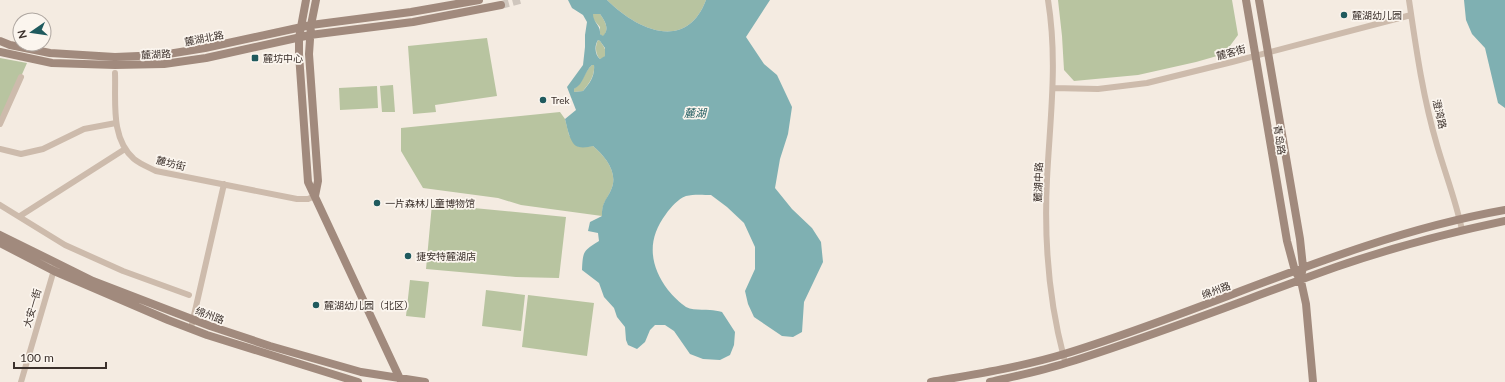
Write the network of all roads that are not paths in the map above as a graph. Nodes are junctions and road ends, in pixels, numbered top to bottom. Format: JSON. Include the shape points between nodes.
{"nodes":[{"id":1,"x":306,"y":0,"type":"edge"},
{"id":2,"x":316,"y":0,"type":"edge"},
{"id":3,"x":479,"y":0,"type":"edge"},
{"id":4,"x":1048,"y":0,"type":"edge"},
{"id":5,"x":1246,"y":0,"type":"edge"},
{"id":6,"x":1259,"y":0,"type":"edge"},
{"id":7,"x":1409,"y":0,"type":"edge"},
{"id":8,"x":501,"y":5,"type":"tunnel mouth"},
{"id":9,"x":1411,"y":15,"type":"junction"},
{"id":10,"x":311,"y":25,"type":"junction"},
{"id":11,"x":300,"y":28,"type":"junction"},
{"id":12,"x":310,"y":35,"type":"junction"},
{"id":13,"x":299,"y":38,"type":"junction"},
{"id":14,"x":0,"y":41,"type":"edge"},
{"id":15,"x":0,"y":52,"type":"edge"},
{"id":16,"x":1269,"y":52,"type":"junction"},
{"id":17,"x":108,"y":56,"type":"junction"},
{"id":18,"x":1256,"y":56,"type":"junction"},
{"id":19,"x":124,"y":60,"type":"junction"},
{"id":20,"x":108,"y":65,"type":"junction"},
{"id":21,"x":115,"y":72,"type":"dead end"},
{"id":22,"x":21,"y":77,"type":"dead end"},
{"id":23,"x":1053,"y":88,"type":"junction"},
{"id":24,"x":116,"y":123,"type":"junction"},
{"id":25,"x":0,"y":124,"type":"edge"},
{"id":26,"x":0,"y":149,"type":"edge"},
{"id":27,"x":125,"y":149,"type":"junction"},
{"id":28,"x":224,"y":184,"type":"junction"},
{"id":29,"x":315,"y":196,"type":"junction"},
{"id":30,"x":0,"y":205,"type":"edge"},
{"id":31,"x":1505,"y":210,"type":"edge"},
{"id":32,"x":20,"y":216,"type":"junction"},
{"id":33,"x":1460,"y":219,"type":"junction"},
{"id":34,"x":1505,"y":221,"type":"edge"},
{"id":35,"x":1462,"y":230,"type":"junction"},
{"id":36,"x":0,"y":234,"type":"edge"},
{"id":37,"x":0,"y":243,"type":"edge"},
{"id":38,"x":55,"y":267,"type":"junction"},
{"id":39,"x":1303,"y":267,"type":"junction"},
{"id":40,"x":1295,"y":271,"type":"junction"},
{"id":41,"x":1301,"y":281,"type":"junction"},
{"id":42,"x":189,"y":295,"type":"dead end"},
{"id":43,"x":194,"y":320,"type":"junction"},
{"id":44,"x":191,"y":329,"type":"junction"},
{"id":45,"x":1063,"y":354,"type":"junction"},
{"id":46,"x":1066,"y":363,"type":"junction"},
{"id":47,"x":401,"y":380,"type":"edge"},
{"id":48,"x":21,"y":382,"type":"edge"},
{"id":49,"x":358,"y":382,"type":"edge"},
{"id":50,"x":425,"y":382,"type":"edge"},
{"id":51,"x":931,"y":382,"type":"edge"},
{"id":52,"x":990,"y":382,"type":"edge"},
{"id":53,"x":1313,"y":382,"type":"edge"}],
"edges":[{"from":1,"to":11,"type":"main road"},
{"from":2,"to":10,"type":"main road"},
{"from":3,"to":10,"type":"main road","name":"麓湖北路"},
{"from":4,"to":23,"type":"street","name":"麓湖中路","via":[[1052,34]]},
{"from":5,"to":18,"type":"main road","name":"青岛路"},
{"from":6,"to":16,"type":"main road","name":"青岛路"},
{"from":7,"to":9,"type":"street","name":"澄湾路"},
{"from":8,"to":12,"type":"main road","name":"麓湖路","via":[[413,22]]},
{"from":9,"to":16,"type":"street","name":"麓客街"},
{"from":9,"to":33,"type":"street","name":"澄湾路","via":[[1429,116]]},
{"from":10,"to":11,"type":"main road","name":"麓湖北路"},
{"from":10,"to":12,"type":"main road"},
{"from":11,"to":13,"type":"main road"},
{"from":11,"to":19,"type":"main road","name":"麓湖北路","via":[[185,52]]},
{"from":12,"to":13,"type":"main road","name":"麓湖路"},
{"from":12,"to":29,"type":"main road","via":[[309,54],[318,181]]},
{"from":13,"to":19,"type":"main road","name":"麓湖路","via":[[187,62],[164,64]]},
{"from":13,"to":29,"type":"main road","via":[[308,182]]},
{"from":14,"to":17,"type":"main road","name":"麓湖北路","via":[[50,53]]},
{"from":15,"to":20,"type":"main road","name":"麓湖路","via":[[52,63]]},
{"from":16,"to":18,"type":"street","name":"麓客街"},
{"from":16,"to":39,"type":"main road","name":"青岛路"},
{"from":17,"to":19,"type":"main road","name":"麓湖北路"},
{"from":17,"to":20,"type":"main road"},
{"from":18,"to":23,"type":"street","name":"麓客街","via":[[1170,78],[1124,86],[1098,89]]},
{"from":18,"to":40,"type":"main road","name":"青岛路","via":[[1286,241]]},
{"from":19,"to":20,"type":"main road","name":"麓湖路"},
{"from":21,"to":24,"type":"street","name":"麓坊街"},
{"from":22,"to":25,"type":"street"},
{"from":23,"to":45,"type":"street","name":"麓湖中路","via":[[1047,181],[1048,241],[1051,284]]},
{"from":24,"to":26,"type":"street","via":[[84,129],[43,149],[21,154]]},
{"from":24,"to":27,"type":"street","name":"麓坊街"},
{"from":27,"to":28,"type":"street","name":"麓坊街","via":[[134,158],[156,171]]},
{"from":27,"to":32,"type":"street"},
{"from":28,"to":29,"type":"street","name":"麓坊街","via":[[297,200]]},
{"from":28,"to":43,"type":"street"},
{"from":29,"to":47,"type":"main road"},
{"from":30,"to":32,"type":"street"},
{"from":31,"to":33,"type":"main road","name":"绵州路"},
{"from":32,"to":42,"type":"street","via":[[65,245],[123,271]]},
{"from":33,"to":35,"type":"street","name":"澄湾路"},
{"from":33,"to":39,"type":"main road","name":"绵州路","via":[[1394,237]]},
{"from":34,"to":35,"type":"main road","name":"绵州路"},
{"from":35,"to":41,"type":"main road","name":"绵州路","via":[[1388,250]]},
{"from":36,"to":38,"type":"main road","name":"绵州路"},
{"from":37,"to":38,"type":"main road","name":"绵州路"},
{"from":38,"to":43,"type":"main road","name":"绵州路"},
{"from":38,"to":44,"type":"main road","name":"绵州路"},
{"from":38,"to":48,"type":"street","name":"大安一街"},
{"from":39,"to":40,"type":"main road","name":"绵州路"},
{"from":39,"to":41,"type":"main road","name":"青岛路"},
{"from":40,"to":41,"type":"main road","name":"青岛路"},
{"from":40,"to":45,"type":"main road","name":"绵州路","via":[[1132,332]]},
{"from":41,"to":46,"type":"main road","name":"绵州路"},
{"from":41,"to":53,"type":"main road","name":"青岛路","via":[[1306,304]]},
{"from":43,"to":44,"type":"street"},
{"from":43,"to":47,"type":"main road","name":"绵州路","via":[[285,350],[361,372]]},
{"from":44,"to":49,"type":"main road","name":"绵州路"},
{"from":45,"to":46,"type":"street","name":"麓湖中路"},
{"from":45,"to":51,"type":"main road","name":"绵州路","via":[[981,374]]},
{"from":46,"to":52,"type":"main road","name":"绵州路"},
{"from":47,"to":50,"type":"main road","name":"绵州路"}]}
